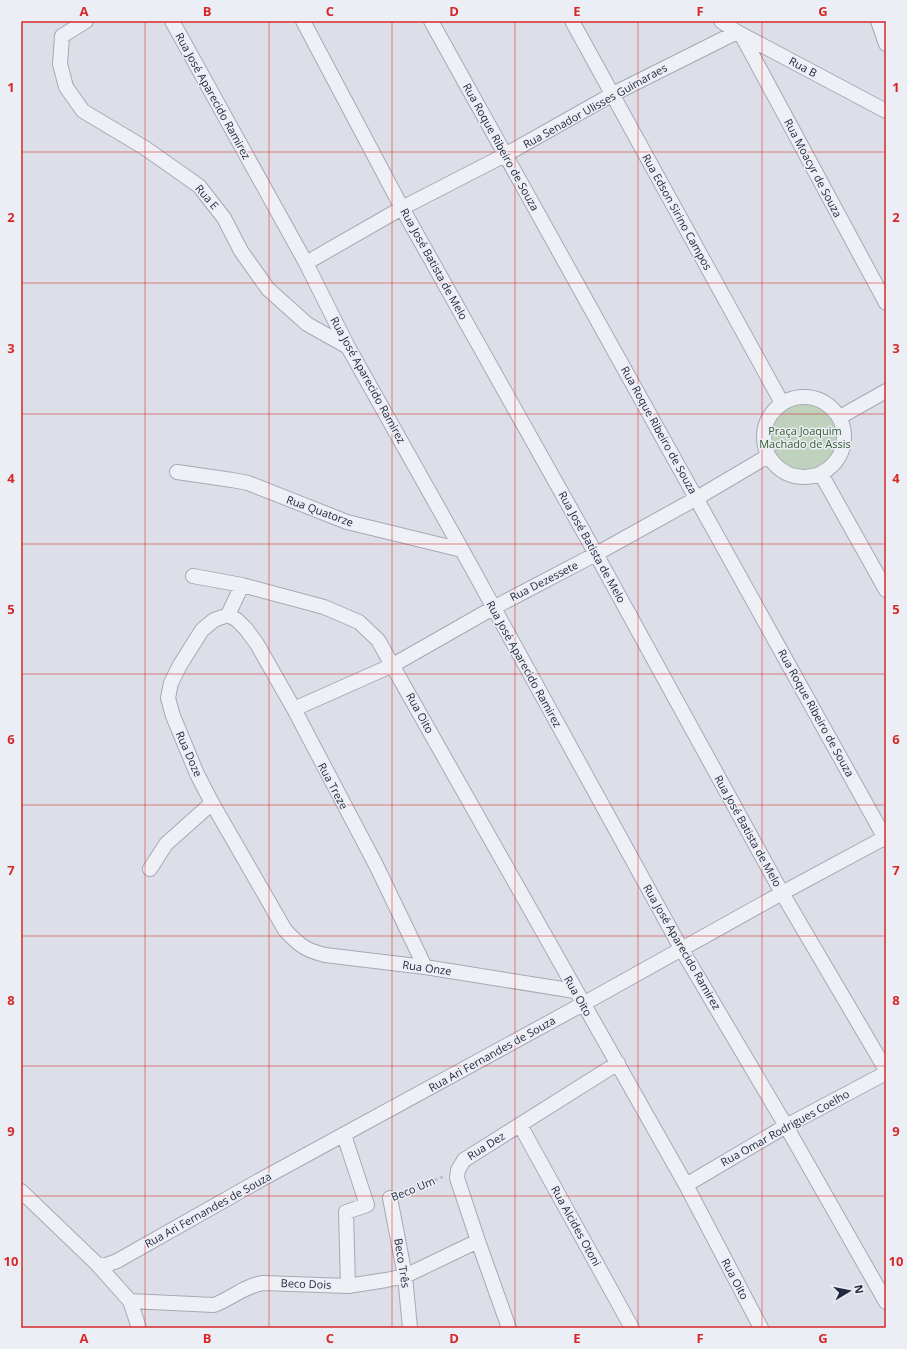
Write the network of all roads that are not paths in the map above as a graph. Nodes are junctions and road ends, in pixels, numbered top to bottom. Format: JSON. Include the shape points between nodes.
{"nodes":[{"id":1,"x":86,"y":21,"type":"edge"},
{"id":2,"x":172,"y":21,"type":"edge"},
{"id":3,"x":303,"y":21,"type":"edge"},
{"id":4,"x":431,"y":21,"type":"edge"},
{"id":5,"x":572,"y":21,"type":"edge"},
{"id":6,"x":721,"y":21,"type":"edge"},
{"id":7,"x":878,"y":21,"type":"edge"},
{"id":8,"x":739,"y":33,"type":"junction"},
{"id":9,"x":886,"y":44,"type":"edge"},
{"id":10,"x":613,"y":94,"type":"junction"},
{"id":11,"x":886,"y":112,"type":"edge"},
{"id":12,"x":505,"y":155,"type":"junction"},
{"id":13,"x":402,"y":208,"type":"junction"},
{"id":14,"x":306,"y":263,"type":"junction"},
{"id":15,"x":886,"y":303,"type":"edge"},
{"id":16,"x":348,"y":347,"type":"junction"},
{"id":17,"x":886,"y":391,"type":"edge"},
{"id":18,"x":782,"y":402,"type":"junction"},
{"id":19,"x":840,"y":417,"type":"junction"},
{"id":20,"x":768,"y":456,"type":"junction"},
{"id":21,"x":177,"y":472,"type":"dead end"},
{"id":22,"x":821,"y":474,"type":"junction"},
{"id":23,"x":697,"y":498,"type":"junction"},
{"id":24,"x":462,"y":550,"type":"junction"},
{"id":25,"x":596,"y":554,"type":"junction"},
{"id":26,"x":193,"y":576,"type":"dead end"},
{"id":27,"x":242,"y":585,"type":"junction"},
{"id":28,"x":886,"y":590,"type":"edge"},
{"id":29,"x":493,"y":608,"type":"junction"},
{"id":30,"x":228,"y":615,"type":"junction"},
{"id":31,"x":393,"y":665,"type":"junction"},
{"id":32,"x":294,"y":709,"type":"junction"},
{"id":33,"x":212,"y":803,"type":"junction"},
{"id":34,"x":886,"y":838,"type":"edge"},
{"id":35,"x":150,"y":869,"type":"dead end"},
{"id":36,"x":782,"y":893,"type":"junction"},
{"id":37,"x":285,"y":930,"type":"joint"},
{"id":38,"x":682,"y":950,"type":"junction"},
{"id":39,"x":424,"y":967,"type":"junction"},
{"id":40,"x":575,"y":991,"type":"junction"},
{"id":41,"x":583,"y":1004,"type":"junction"},
{"id":42,"x":618,"y":1063,"type":"junction"},
{"id":43,"x":886,"y":1071,"type":"edge"},
{"id":44,"x":520,"y":1125,"type":"junction"},
{"id":45,"x":786,"y":1126,"type":"junction"},
{"id":46,"x":344,"y":1135,"type":"junction"},
{"id":47,"x":686,"y":1185,"type":"junction"},
{"id":48,"x":21,"y":1191,"type":"edge"},
{"id":49,"x":390,"y":1198,"type":"road end"},
{"id":50,"x":478,"y":1241,"type":"junction"},
{"id":51,"x":97,"y":1264,"type":"junction"},
{"id":52,"x":405,"y":1276,"type":"junction"},
{"id":53,"x":348,"y":1286,"type":"junction"},
{"id":54,"x":130,"y":1301,"type":"junction"},
{"id":55,"x":886,"y":1302,"type":"edge"},
{"id":56,"x":139,"y":1328,"type":"edge"},
{"id":57,"x":410,"y":1328,"type":"edge"},
{"id":58,"x":509,"y":1328,"type":"edge"},
{"id":59,"x":632,"y":1328,"type":"edge"},
{"id":60,"x":761,"y":1328,"type":"edge"}],
"edges":[{"from":1,"to":16,"type":"street","name":"Rua E","via":[[62,36],[60,64],[66,87],[83,111],[145,148],[200,186],[224,218],[241,251],[268,289],[307,324]]},
{"from":2,"to":14,"type":"street","name":"Rua José Aparecido Ramirez"},
{"from":3,"to":13,"type":"street","name":"Rua José Batista de Melo"},
{"from":4,"to":12,"type":"street","name":"Rua Roque Ribeiro de Souza"},
{"from":5,"to":10,"type":"street","name":"Rua Edson Sirino Campos"},
{"from":6,"to":8,"type":"street","name":"Rua B"},
{"from":7,"to":9,"type":"street"},
{"from":8,"to":10,"type":"street","name":"Rua Senador Ulisses Guimaraes"},
{"from":8,"to":11,"type":"street","name":"Rua B"},
{"from":8,"to":15,"type":"street","name":"Rua Moacyr de Souza"},
{"from":10,"to":12,"type":"street","name":"Rua Senador Ulisses Guimaraes"},
{"from":10,"to":18,"type":"street","name":"Rua Edson Sirino Campos"},
{"from":12,"to":13,"type":"street","name":"Rua Senador Ulisses Guimaraes"},
{"from":12,"to":23,"type":"street","name":"Rua Roque Ribeiro de Souza"},
{"from":13,"to":14,"type":"street","name":"Rua Senador Ulisses Guimaraes"},
{"from":13,"to":25,"type":"street","name":"Rua José Batista de Melo"},
{"from":14,"to":16,"type":"street","name":"Rua José Aparecido Ramirez"},
{"from":16,"to":24,"type":"street","name":"Rua José Aparecido Ramirez"},
{"from":17,"to":19,"type":"street"},
{"from":18,"to":19,"type":"street","via":[[794,397],[808,396],[821,399],[832,406]]},
{"from":18,"to":20,"type":"street","via":[[773,410],[764,432]]},
{"from":19,"to":22,"type":"street","via":[[845,443],[840,456]]},
{"from":20,"to":22,"type":"street","via":[[776,466],[797,477]]},
{"from":20,"to":23,"type":"street","name":"Rua Dezessete"},
{"from":21,"to":24,"type":"street","name":"Rua Quatorze","via":[[248,484],[347,522]]},
{"from":22,"to":28,"type":"street"},
{"from":23,"to":25,"type":"street","name":"Rua Dezessete"},
{"from":23,"to":34,"type":"street","name":"Rua Roque Ribeiro de Souza"},
{"from":24,"to":29,"type":"street","name":"Rua José Aparecido Ramirez"},
{"from":25,"to":29,"type":"street","name":"Rua Dezessete"},
{"from":25,"to":36,"type":"street","name":"Rua José Batista de Melo"},
{"from":26,"to":27,"type":"street"},
{"from":27,"to":30,"type":"street"},
{"from":27,"to":31,"type":"street","via":[[324,607],[359,622],[378,640]]},
{"from":29,"to":31,"type":"street","name":"Rua Dezessete"},
{"from":29,"to":38,"type":"street","name":"Rua José Aparecido Ramirez"},
{"from":30,"to":32,"type":"street","name":"Rua Treze","via":[[237,620],[257,644]]},
{"from":30,"to":33,"type":"street","name":"Rua Doze","via":[[214,620],[202,630],[180,665],[171,683],[168,698],[172,716]]},
{"from":31,"to":32,"type":"street","name":"Rua Dezessete"},
{"from":31,"to":40,"type":"street","name":"Rua Oito"},
{"from":32,"to":39,"type":"street","name":"Rua Treze","via":[[376,865]]},
{"from":33,"to":35,"type":"street","via":[[166,844]]},
{"from":33,"to":37,"type":"street","name":"Rua Doze"},
{"from":34,"to":36,"type":"street","name":"Rua Ari Fernandes de Souza"},
{"from":36,"to":38,"type":"street","name":"Rua Ari Fernandes de Souza"},
{"from":36,"to":43,"type":"street","name":"Rua José Batista de Melo"},
{"from":37,"to":39,"type":"street","name":"Rua Onze","via":[[299,944],[312,952]]},
{"from":38,"to":41,"type":"street","name":"Rua Ari Fernandes de Souza"},
{"from":38,"to":45,"type":"street","name":"Rua José Aparecido Ramirez"},
{"from":39,"to":40,"type":"street","name":"Rua Onze"},
{"from":40,"to":41,"type":"street","name":"Rua Oito"},
{"from":41,"to":42,"type":"street","name":"Rua Oito"},
{"from":41,"to":46,"type":"street","name":"Rua Ari Fernandes de Souza"},
{"from":42,"to":44,"type":"street","name":"Rua Dez"},
{"from":42,"to":47,"type":"street","name":"Rua Oito"},
{"from":43,"to":45,"type":"street","name":"Rua Omar Rodrigues Coelho"},
{"from":44,"to":50,"type":"street","name":"Rua Dez","via":[[464,1160],[458,1170],[458,1178]]},
{"from":44,"to":59,"type":"street","name":"Rua Alcides Otoni"},
{"from":45,"to":47,"type":"street","name":"Rua Omar Rodrigues Coelho"},
{"from":45,"to":55,"type":"street","name":"Rua José Aparecido Ramirez"},
{"from":46,"to":51,"type":"street","name":"Rua Ari Fernandes de Souza","via":[[117,1261],[103,1266]]},
{"from":46,"to":53,"type":"street","via":[[367,1205],[346,1212]]},
{"from":47,"to":60,"type":"street","name":"Rua Oito"},
{"from":48,"to":51,"type":"street"},
{"from":49,"to":52,"type":"street","name":"Beco Três"},
{"from":50,"to":52,"type":"street","name":"Beco Dois"},
{"from":50,"to":58,"type":"street","name":"Rua Dez"},
{"from":51,"to":54,"type":"street"},
{"from":52,"to":53,"type":"street","name":"Beco Dois"},
{"from":52,"to":57,"type":"street","name":"Beco Três"},
{"from":53,"to":54,"type":"street","name":"Beco Dois","via":[[263,1283],[252,1284],[214,1304]]},
{"from":54,"to":56,"type":"street"}]}
